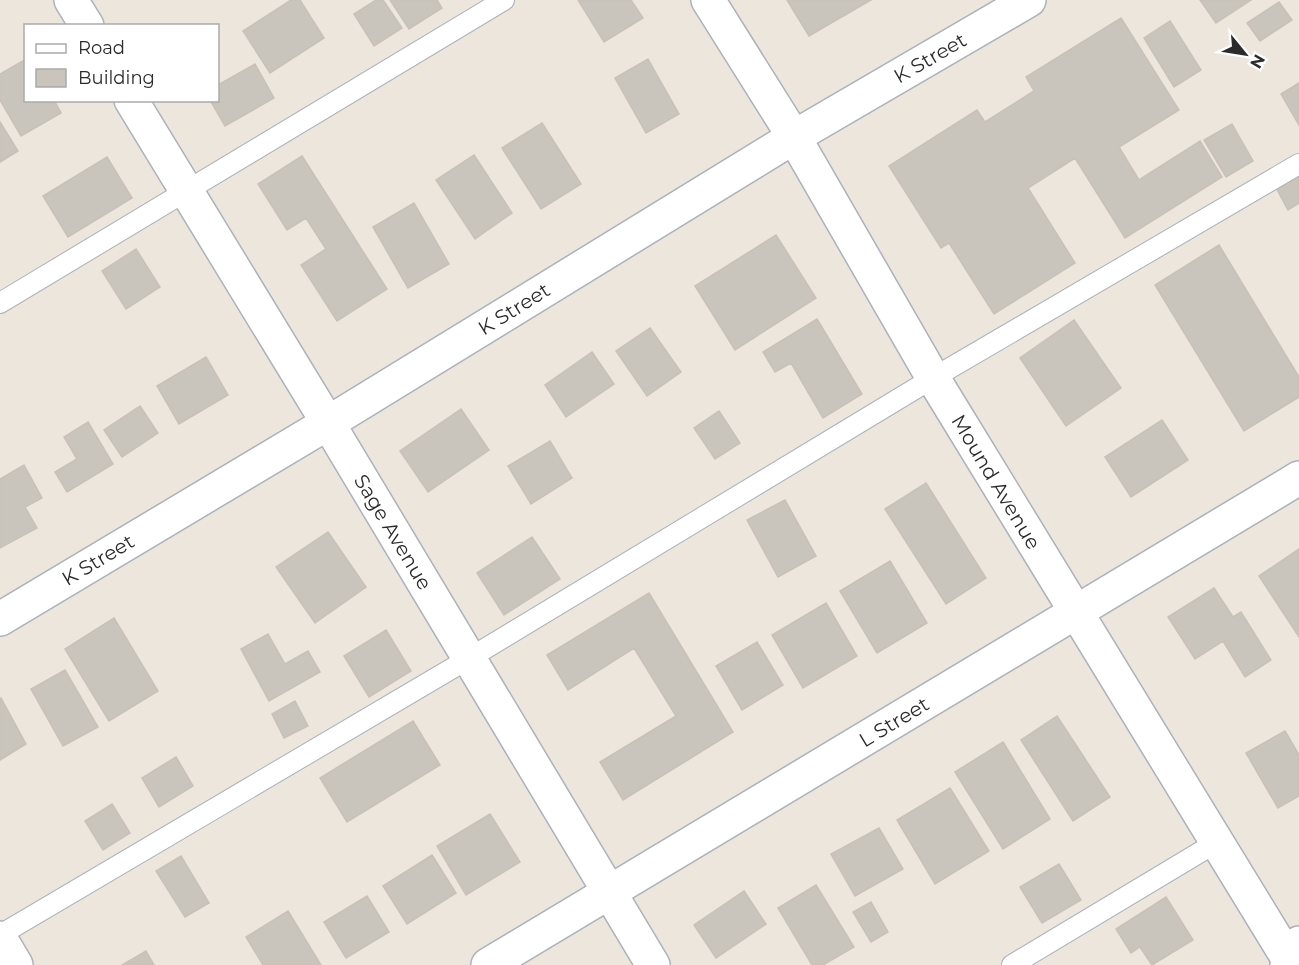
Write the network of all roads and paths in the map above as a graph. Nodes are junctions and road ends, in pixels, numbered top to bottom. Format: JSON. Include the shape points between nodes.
{"nodes":[{"id":1,"x":72,"y":0,"type":"edge"},
{"id":2,"x":504,"y":0,"type":"edge"},
{"id":3,"x":708,"y":0,"type":"edge"},
{"id":4,"x":1029,"y":0,"type":"edge"},
{"id":5,"x":86,"y":24,"type":"edge"},
{"id":6,"x":132,"y":102,"type":"edge"},
{"id":7,"x":794,"y":137,"type":"junction"},
{"id":8,"x":1299,"y":164,"type":"edge"},
{"id":9,"x":185,"y":191,"type":"junction"},
{"id":10,"x":0,"y":303,"type":"edge"},
{"id":11,"x":933,"y":378,"type":"junction"},
{"id":12,"x":328,"y":423,"type":"junction"},
{"id":13,"x":1299,"y":478,"type":"edge"},
{"id":14,"x":1076,"y":613,"type":"junction"},
{"id":15,"x":0,"y":619,"type":"edge"},
{"id":16,"x":468,"y":659,"type":"junction"},
{"id":17,"x":1217,"y":842,"type":"junction"},
{"id":18,"x":610,"y":893,"type":"junction"},
{"id":19,"x":0,"y":937,"type":"edge"},
{"id":20,"x":1292,"y":956,"type":"edge"},
{"id":21,"x":16,"y":965,"type":"edge"},
{"id":22,"x":488,"y":965,"type":"edge"},
{"id":23,"x":654,"y":965,"type":"edge"},
{"id":24,"x":1012,"y":965,"type":"edge"}],
"edges":[{"from":1,"to":5,"type":"street"},
{"from":2,"to":9,"type":"lane"},
{"from":3,"to":7,"type":"street","name":"Mound Avenue"},
{"from":4,"to":7,"type":"street","name":"K Street"},
{"from":6,"to":9,"type":"street","name":"Sage Avenue"},
{"from":7,"to":11,"type":"street","name":"Mound Avenue"},
{"from":7,"to":12,"type":"street","name":"K Street"},
{"from":8,"to":11,"type":"lane"},
{"from":9,"to":10,"type":"lane"},
{"from":9,"to":12,"type":"street","name":"Sage Avenue"},
{"from":11,"to":14,"type":"street","name":"Mound Avenue"},
{"from":11,"to":16,"type":"lane"},
{"from":12,"to":15,"type":"street","name":"K Street"},
{"from":12,"to":16,"type":"street","name":"Sage Avenue"},
{"from":13,"to":14,"type":"street","name":"L Street"},
{"from":14,"to":17,"type":"street","name":"Mound Avenue"},
{"from":14,"to":18,"type":"street","name":"L Street"},
{"from":16,"to":18,"type":"street","name":"Sage Avenue"},
{"from":16,"to":19,"type":"lane"},
{"from":17,"to":20,"type":"street","name":"Mound Avenue"},
{"from":17,"to":24,"type":"lane"},
{"from":18,"to":22,"type":"street","name":"L Street"},
{"from":18,"to":23,"type":"street","name":"Sage Avenue"},
{"from":19,"to":21,"type":"street"}]}
